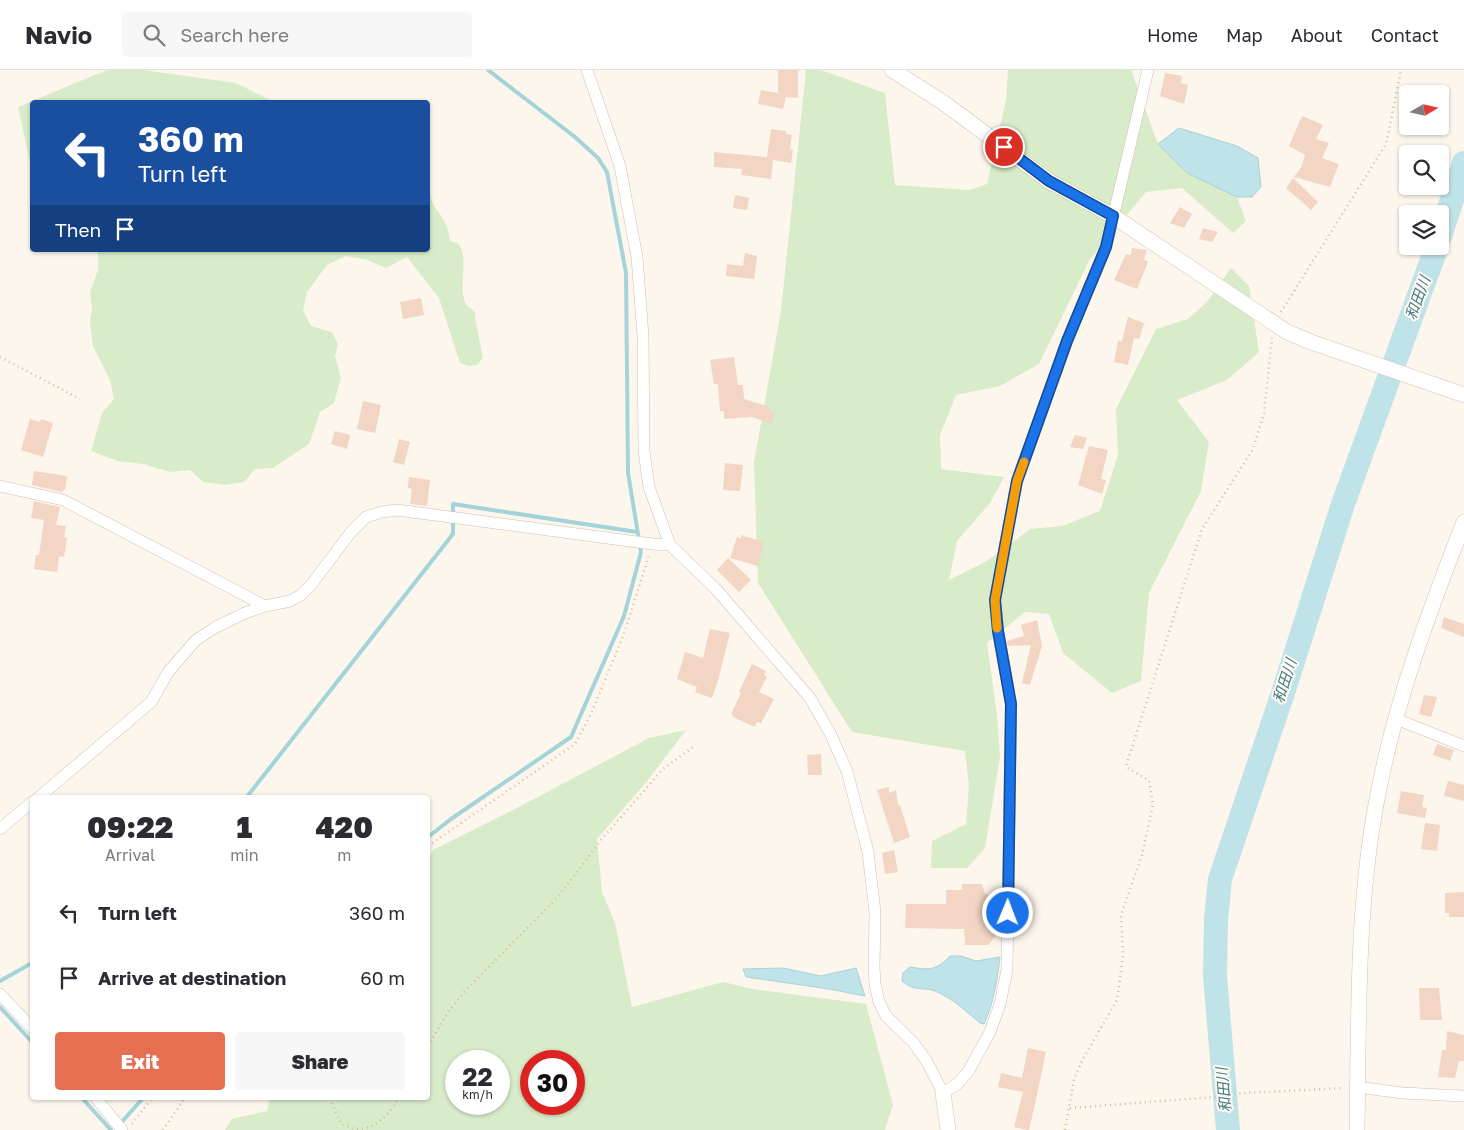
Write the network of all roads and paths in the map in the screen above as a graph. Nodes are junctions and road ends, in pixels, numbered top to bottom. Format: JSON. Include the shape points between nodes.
{"nodes":[{"id":1,"x":587,"y":70,"type":"edge"},
{"id":2,"x":892,"y":70,"type":"edge"},
{"id":3,"x":1148,"y":70,"type":"edge"},
{"id":4,"x":1401,"y":70,"type":"edge"},
{"id":5,"x":1113,"y":216,"type":"junction"},
{"id":6,"x":1274,"y":324,"type":"junction"},
{"id":7,"x":0,"y":357,"type":"edge"},
{"id":8,"x":1464,"y":394,"type":"edge"},
{"id":9,"x":80,"y":399,"type":"dead end"},
{"id":10,"x":0,"y":486,"type":"edge"},
{"id":11,"x":1464,"y":522,"type":"edge"},
{"id":12,"x":652,"y":544,"type":"junction"},
{"id":13,"x":670,"y":545,"type":"junction"},
{"id":14,"x":265,"y":606,"type":"junction"},
{"id":15,"x":1396,"y":718,"type":"junction"},
{"id":16,"x":1464,"y":746,"type":"edge"},
{"id":17,"x":693,"y":747,"type":"dead end"},
{"id":18,"x":42,"y":795,"type":"edge"},
{"id":19,"x":30,"y":804,"type":"edge"},
{"id":20,"x":0,"y":829,"type":"edge"},
{"id":21,"x":430,"y":845,"type":"edge"},
{"id":22,"x":0,"y":994,"type":"edge"},
{"id":23,"x":30,"y":1026,"type":"edge"},
{"id":24,"x":430,"y":1043,"type":"edge"},
{"id":25,"x":1358,"y":1087,"type":"junction"},
{"id":26,"x":943,"y":1092,"type":"junction"},
{"id":27,"x":1464,"y":1096,"type":"edge"},
{"id":28,"x":98,"y":1100,"type":"edge"},
{"id":29,"x":150,"y":1100,"type":"edge"},
{"id":30,"x":184,"y":1100,"type":"edge"},
{"id":31,"x":331,"y":1100,"type":"edge"},
{"id":32,"x":398,"y":1100,"type":"edge"},
{"id":33,"x":1070,"y":1108,"type":"junction"},
{"id":34,"x":122,"y":1130,"type":"edge"},
{"id":35,"x":127,"y":1130,"type":"edge"},
{"id":36,"x":163,"y":1130,"type":"edge"},
{"id":37,"x":948,"y":1130,"type":"edge"},
{"id":38,"x":1065,"y":1130,"type":"edge"},
{"id":39,"x":1357,"y":1130,"type":"edge"}],
"edges":[{"from":1,"to":13,"type":"street","via":[[620,166],[637,257],[643,336],[644,451],[649,487]]},
{"from":2,"to":5,"type":"street","via":[[944,103],[1049,181]]},
{"from":3,"to":5,"type":"street"},
{"from":4,"to":6,"type":"path","via":[[1386,144]]},
{"from":5,"to":6,"type":"street"},
{"from":5,"to":26,"type":"street","via":[[1106,247],[1067,341],[1017,481],[995,600],[1011,704],[1007,970],[990,1032],[968,1072]]},
{"from":6,"to":8,"type":"street","via":[[1310,342]]},
{"from":6,"to":33,"type":"path","via":[[1264,413],[1253,449],[1202,529],[1126,766],[1149,781],[1152,804],[1142,854],[1121,915],[1123,956],[1117,1000],[1074,1079]]},
{"from":7,"to":9,"type":"path"},
{"from":10,"to":14,"type":"street","via":[[63,500]]},
{"from":11,"to":15,"type":"street"},
{"from":12,"to":13,"type":"street"},
{"from":12,"to":14,"type":"street","via":[[398,510],[382,512],[366,517],[351,532],[301,595],[290,601]]},
{"from":12,"to":21,"type":"path","via":[[624,634],[575,744]]},
{"from":13,"to":26,"type":"street","via":[[715,588],[810,698],[830,733],[847,771],[868,852],[875,912],[875,984],[879,1002],[886,1016],[926,1060]]},
{"from":14,"to":18,"type":"street","via":[[216,627],[196,640],[169,671],[151,702]]},
{"from":15,"to":16,"type":"street"},
{"from":15,"to":25,"type":"street","via":[[1380,783],[1362,901]]},
{"from":17,"to":24,"type":"path","via":[[663,769],[600,841],[554,901],[464,991]]},
{"from":19,"to":20,"type":"street"},
{"from":22,"to":23,"type":"street"},
{"from":25,"to":27,"type":"street"},
{"from":25,"to":33,"type":"path"},
{"from":25,"to":39,"type":"street"},
{"from":26,"to":37,"type":"street"},
{"from":28,"to":34,"type":"street"},
{"from":29,"to":35,"type":"path"},
{"from":30,"to":36,"type":"path"},
{"from":31,"to":32,"type":"path","via":[[341,1124],[356,1130],[375,1125]]},
{"from":33,"to":38,"type":"path"}]}
